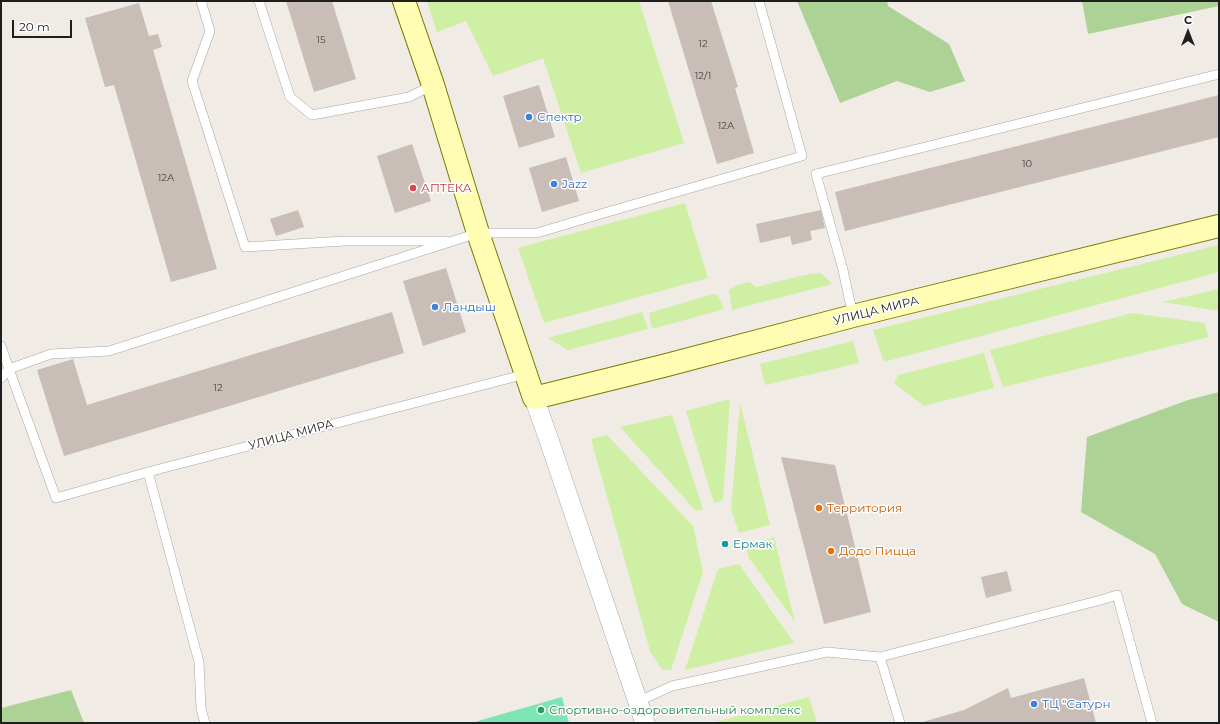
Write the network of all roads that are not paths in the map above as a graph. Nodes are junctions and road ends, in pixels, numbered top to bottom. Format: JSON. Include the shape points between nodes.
{"nodes":[{"id":1,"x":201,"y":1,"type":"edge"},
{"id":2,"x":259,"y":1,"type":"edge"},
{"id":3,"x":404,"y":1,"type":"edge"},
{"id":4,"x":759,"y":1,"type":"edge"},
{"id":5,"x":1219,"y":74,"type":"edge"},
{"id":6,"x":433,"y":85,"type":"junction"},
{"id":7,"x":1219,"y":226,"type":"edge"},
{"id":8,"x":478,"y":233,"type":"junction"},
{"id":9,"x":456,"y":241,"type":"junction"},
{"id":10,"x":853,"y":316,"type":"junction"},
{"id":11,"x":1,"y":346,"type":"edge"},
{"id":12,"x":9,"y":368,"type":"junction"},
{"id":13,"x":526,"y":374,"type":"junction"},
{"id":14,"x":1,"y":378,"type":"edge"},
{"id":15,"x":534,"y":398,"type":"junction"},
{"id":16,"x":148,"y":472,"type":"junction"},
{"id":17,"x":880,"y":657,"type":"junction"},
{"id":18,"x":638,"y":702,"type":"junction"},
{"id":19,"x":205,"y":723,"type":"edge"},
{"id":20,"x":645,"y":723,"type":"edge"},
{"id":21,"x":900,"y":723,"type":"edge"},
{"id":22,"x":1152,"y":723,"type":"edge"}],
"edges":[{"from":1,"to":9,"type":"lane","via":[[210,31],[192,81],[245,247],[345,241]]},
{"from":2,"to":6,"type":"lane","via":[[290,97],[312,115],[409,97]]},
{"from":3,"to":6,"type":"street"},
{"from":4,"to":8,"type":"lane","via":[[802,156],[537,233]]},
{"from":5,"to":10,"type":"lane","via":[[816,174]]},
{"from":6,"to":8,"type":"street"},
{"from":7,"to":10,"type":"street","name":"УЛИЦА МИРА"},
{"from":8,"to":9,"type":"lane"},
{"from":8,"to":13,"type":"street"},
{"from":9,"to":12,"type":"lane","via":[[109,351],[51,354]]},
{"from":10,"to":15,"type":"street","name":"УЛИЦА МИРА"},
{"from":11,"to":12,"type":"lane"},
{"from":12,"to":14,"type":"lane"},
{"from":12,"to":16,"type":"lane","name":"УЛИЦА МИРА","via":[[56,498]]},
{"from":13,"to":15,"type":"street"},
{"from":13,"to":16,"type":"lane","name":"УЛИЦА МИРА"},
{"from":15,"to":18,"type":"street"},
{"from":16,"to":19,"type":"lane","via":[[199,662],[201,709]]},
{"from":17,"to":18,"type":"lane","via":[[827,652],[672,686]]},
{"from":17,"to":21,"type":"lane"},
{"from":17,"to":22,"type":"lane","via":[[1117,595]]},
{"from":18,"to":20,"type":"street"}]}
